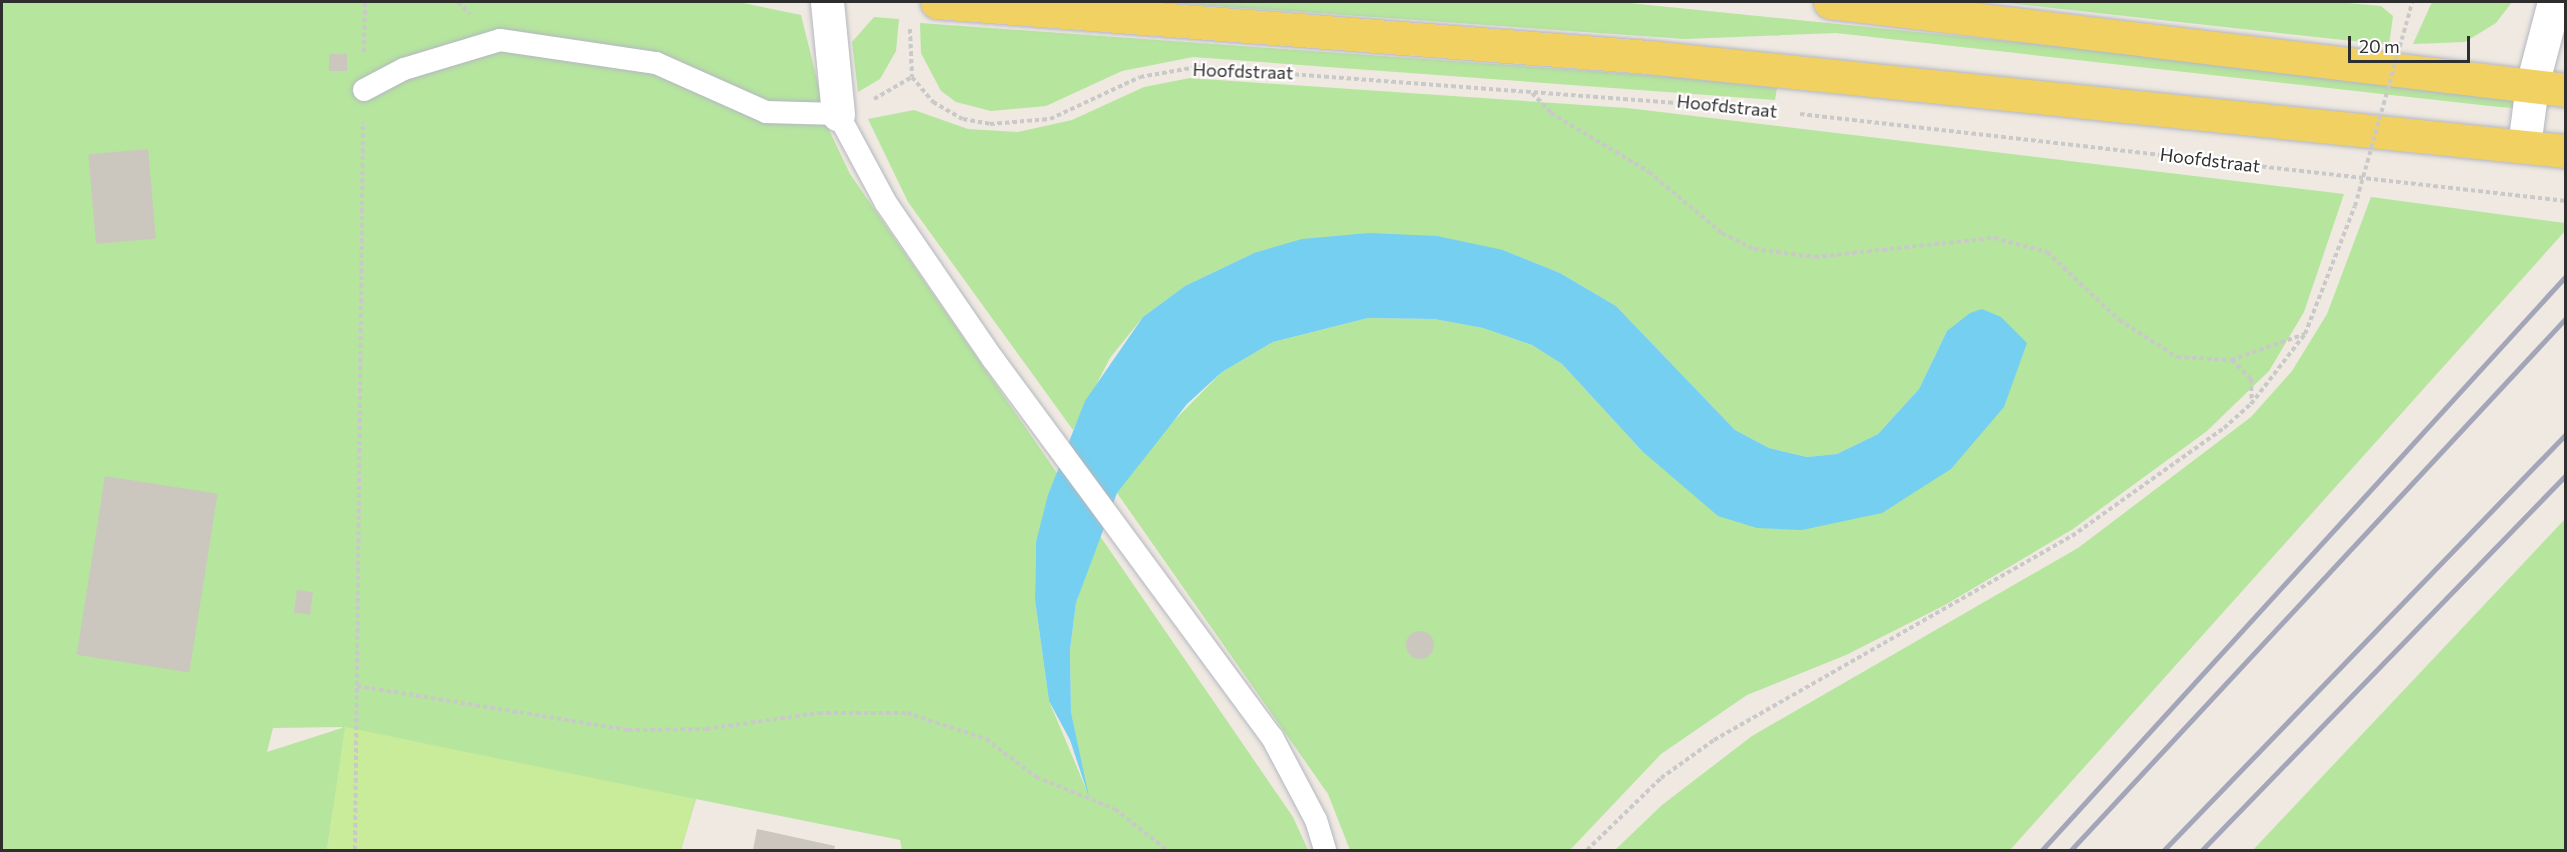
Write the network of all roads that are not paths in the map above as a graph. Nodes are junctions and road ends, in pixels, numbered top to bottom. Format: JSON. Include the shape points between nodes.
{"nodes":[{"id":1,"x":827,"y":2,"type":"edge"},
{"id":2,"x":937,"y":2,"type":"edge"},
{"id":3,"x":1830,"y":2,"type":"edge"},
{"id":4,"x":2554,"y":2,"type":"edge"},
{"id":5,"x":2532,"y":85,"type":"junction"},
{"id":6,"x":364,"y":90,"type":"road end"},
{"id":7,"x":2565,"y":90,"type":"edge"},
{"id":8,"x":838,"y":114,"type":"junction"},
{"id":9,"x":2524,"y":146,"type":"junction"},
{"id":10,"x":2565,"y":151,"type":"edge"},
{"id":11,"x":1325,"y":850,"type":"edge"}],
"edges":[{"from":1,"to":8,"type":"street"},
{"from":2,"to":9,"type":"main road","via":[[1648,57]]},
{"from":3,"to":5,"type":"main road"},
{"from":4,"to":5,"type":"street"},
{"from":5,"to":7,"type":"main road"},
{"from":5,"to":9,"type":"street"},
{"from":6,"to":8,"type":"lane","via":[[404,69],[500,40],[657,63],[766,112]]},
{"from":8,"to":11,"type":"lane","via":[[885,203],[1117,531],[1272,737],[1316,820]]},
{"from":9,"to":10,"type":"main road"}]}
